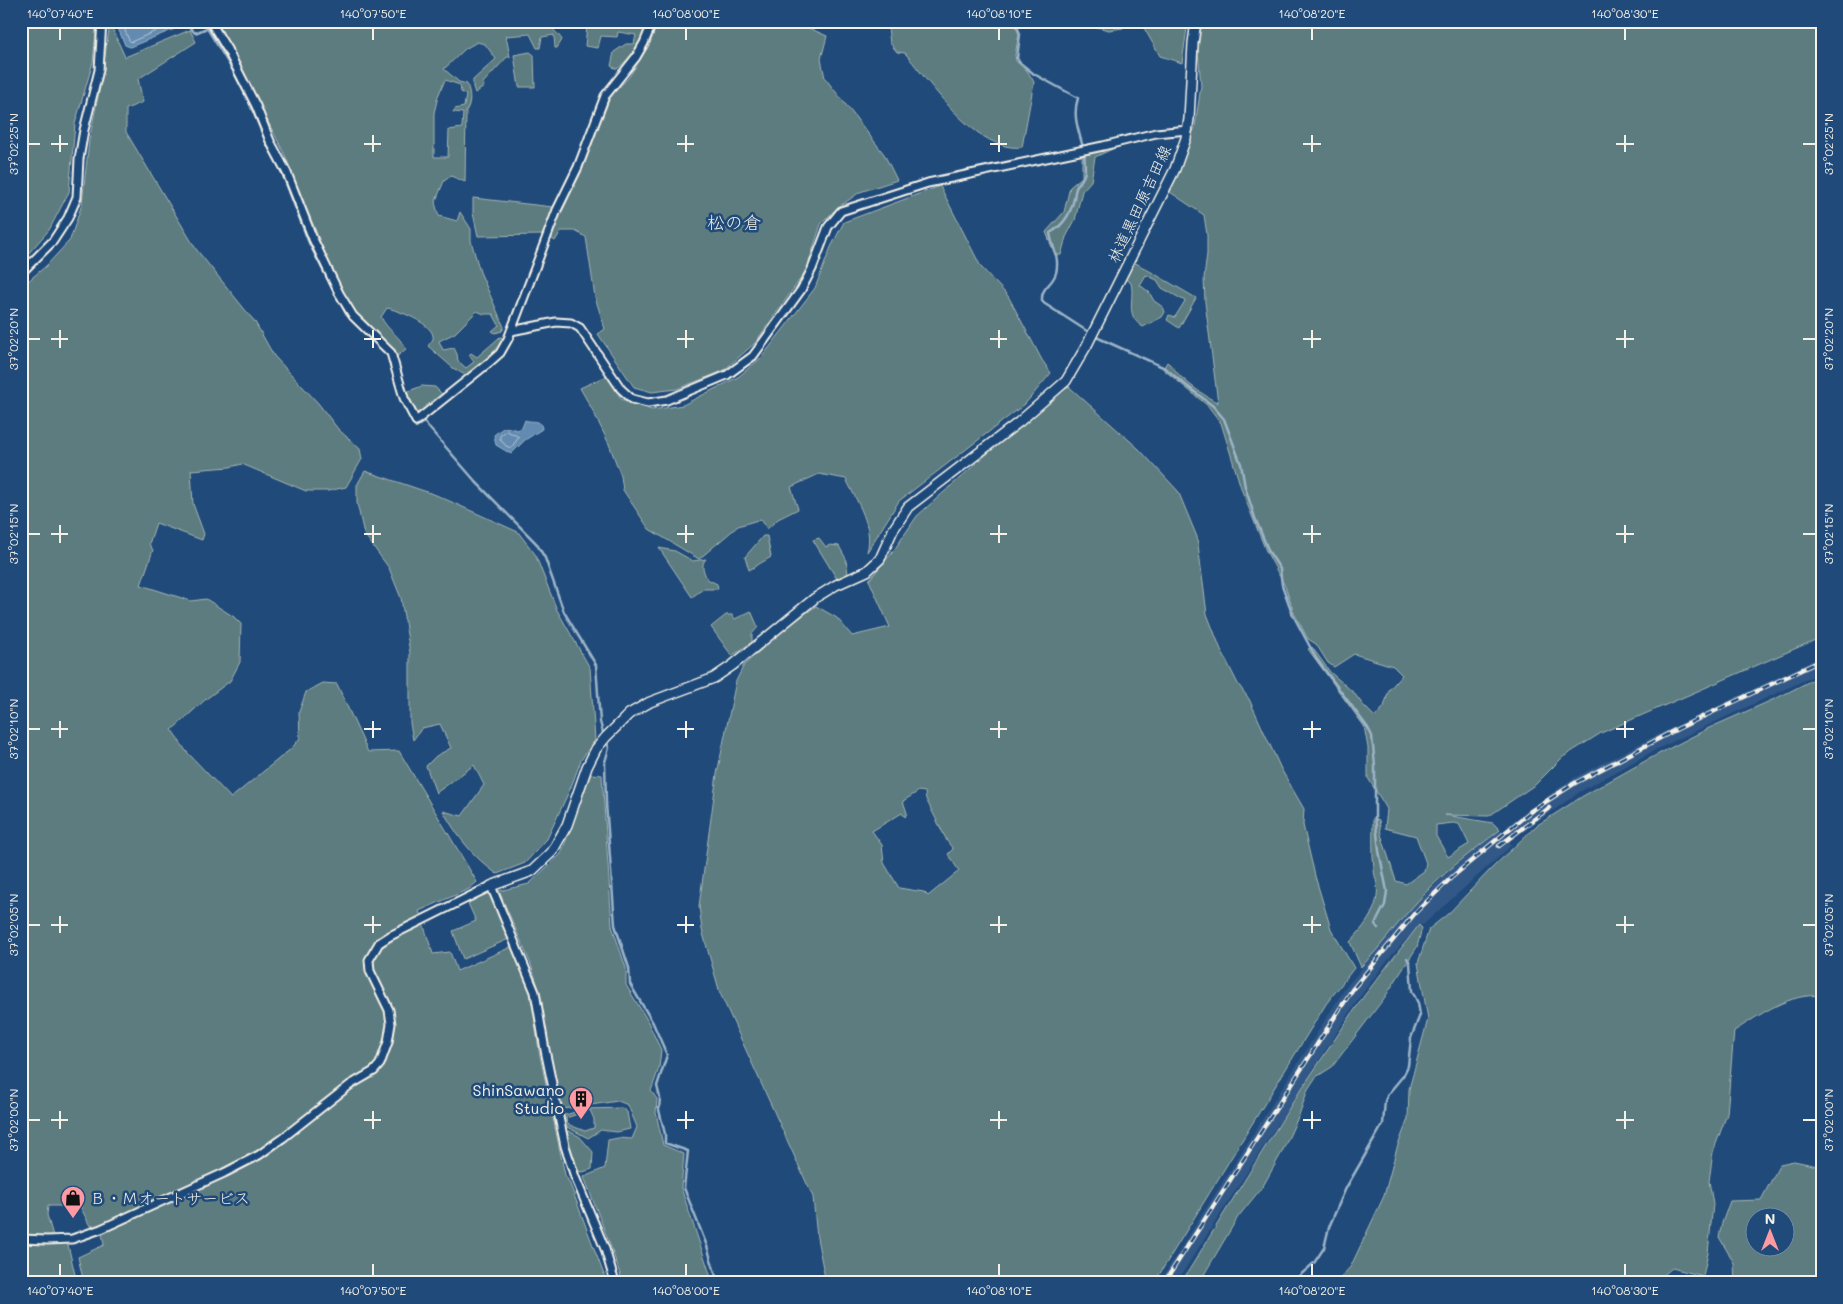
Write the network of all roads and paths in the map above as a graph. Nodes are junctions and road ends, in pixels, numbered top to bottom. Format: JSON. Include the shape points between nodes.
{"nodes":[{"id":1,"x":102,"y":21,"type":"edge"},
{"id":2,"x":210,"y":21,"type":"edge"},
{"id":3,"x":650,"y":21,"type":"edge"},
{"id":4,"x":1196,"y":21,"type":"edge"},
{"id":5,"x":1188,"y":130,"type":"junction"},
{"id":6,"x":21,"y":273,"type":"edge"},
{"id":7,"x":511,"y":331,"type":"junction"},
{"id":8,"x":492,"y":886,"type":"junction"},
{"id":9,"x":21,"y":1239,"type":"edge"},
{"id":10,"x":615,"y":1283,"type":"edge"}],
"edges":[{"from":1,"to":6,"type":"street","via":[[99,70],[84,130],[76,197],[68,218],[53,241]]},
{"from":2,"to":7,"type":"street","via":[[256,106],[339,294],[353,316],[392,353],[404,398],[416,421],[500,353]]},
{"from":3,"to":7,"type":"street","via":[[649,31],[636,57],[605,96]]},
{"from":4,"to":5,"type":"street","name":"林道黒田原吉田線"},
{"from":5,"to":7,"type":"street","via":[[1148,135],[928,183],[841,211],[828,227],[801,290],[753,356],[726,375],[667,400],[648,403],[632,399],[621,389],[576,324],[564,321]]},
{"from":5,"to":8,"type":"street","name":"林道黒田原吉田線","via":[[1175,169],[1066,381],[908,506],[874,566],[815,598],[714,678],[650,702],[629,714],[596,749],[552,852],[532,872]]},
{"from":8,"to":9,"type":"street","via":[[390,936],[374,950],[369,960],[370,971],[389,1010],[391,1024],[380,1064],[374,1070],[259,1155],[224,1173],[72,1239]]},
{"from":8,"to":10,"type":"street","via":[[535,992],[565,1146]]}]}
